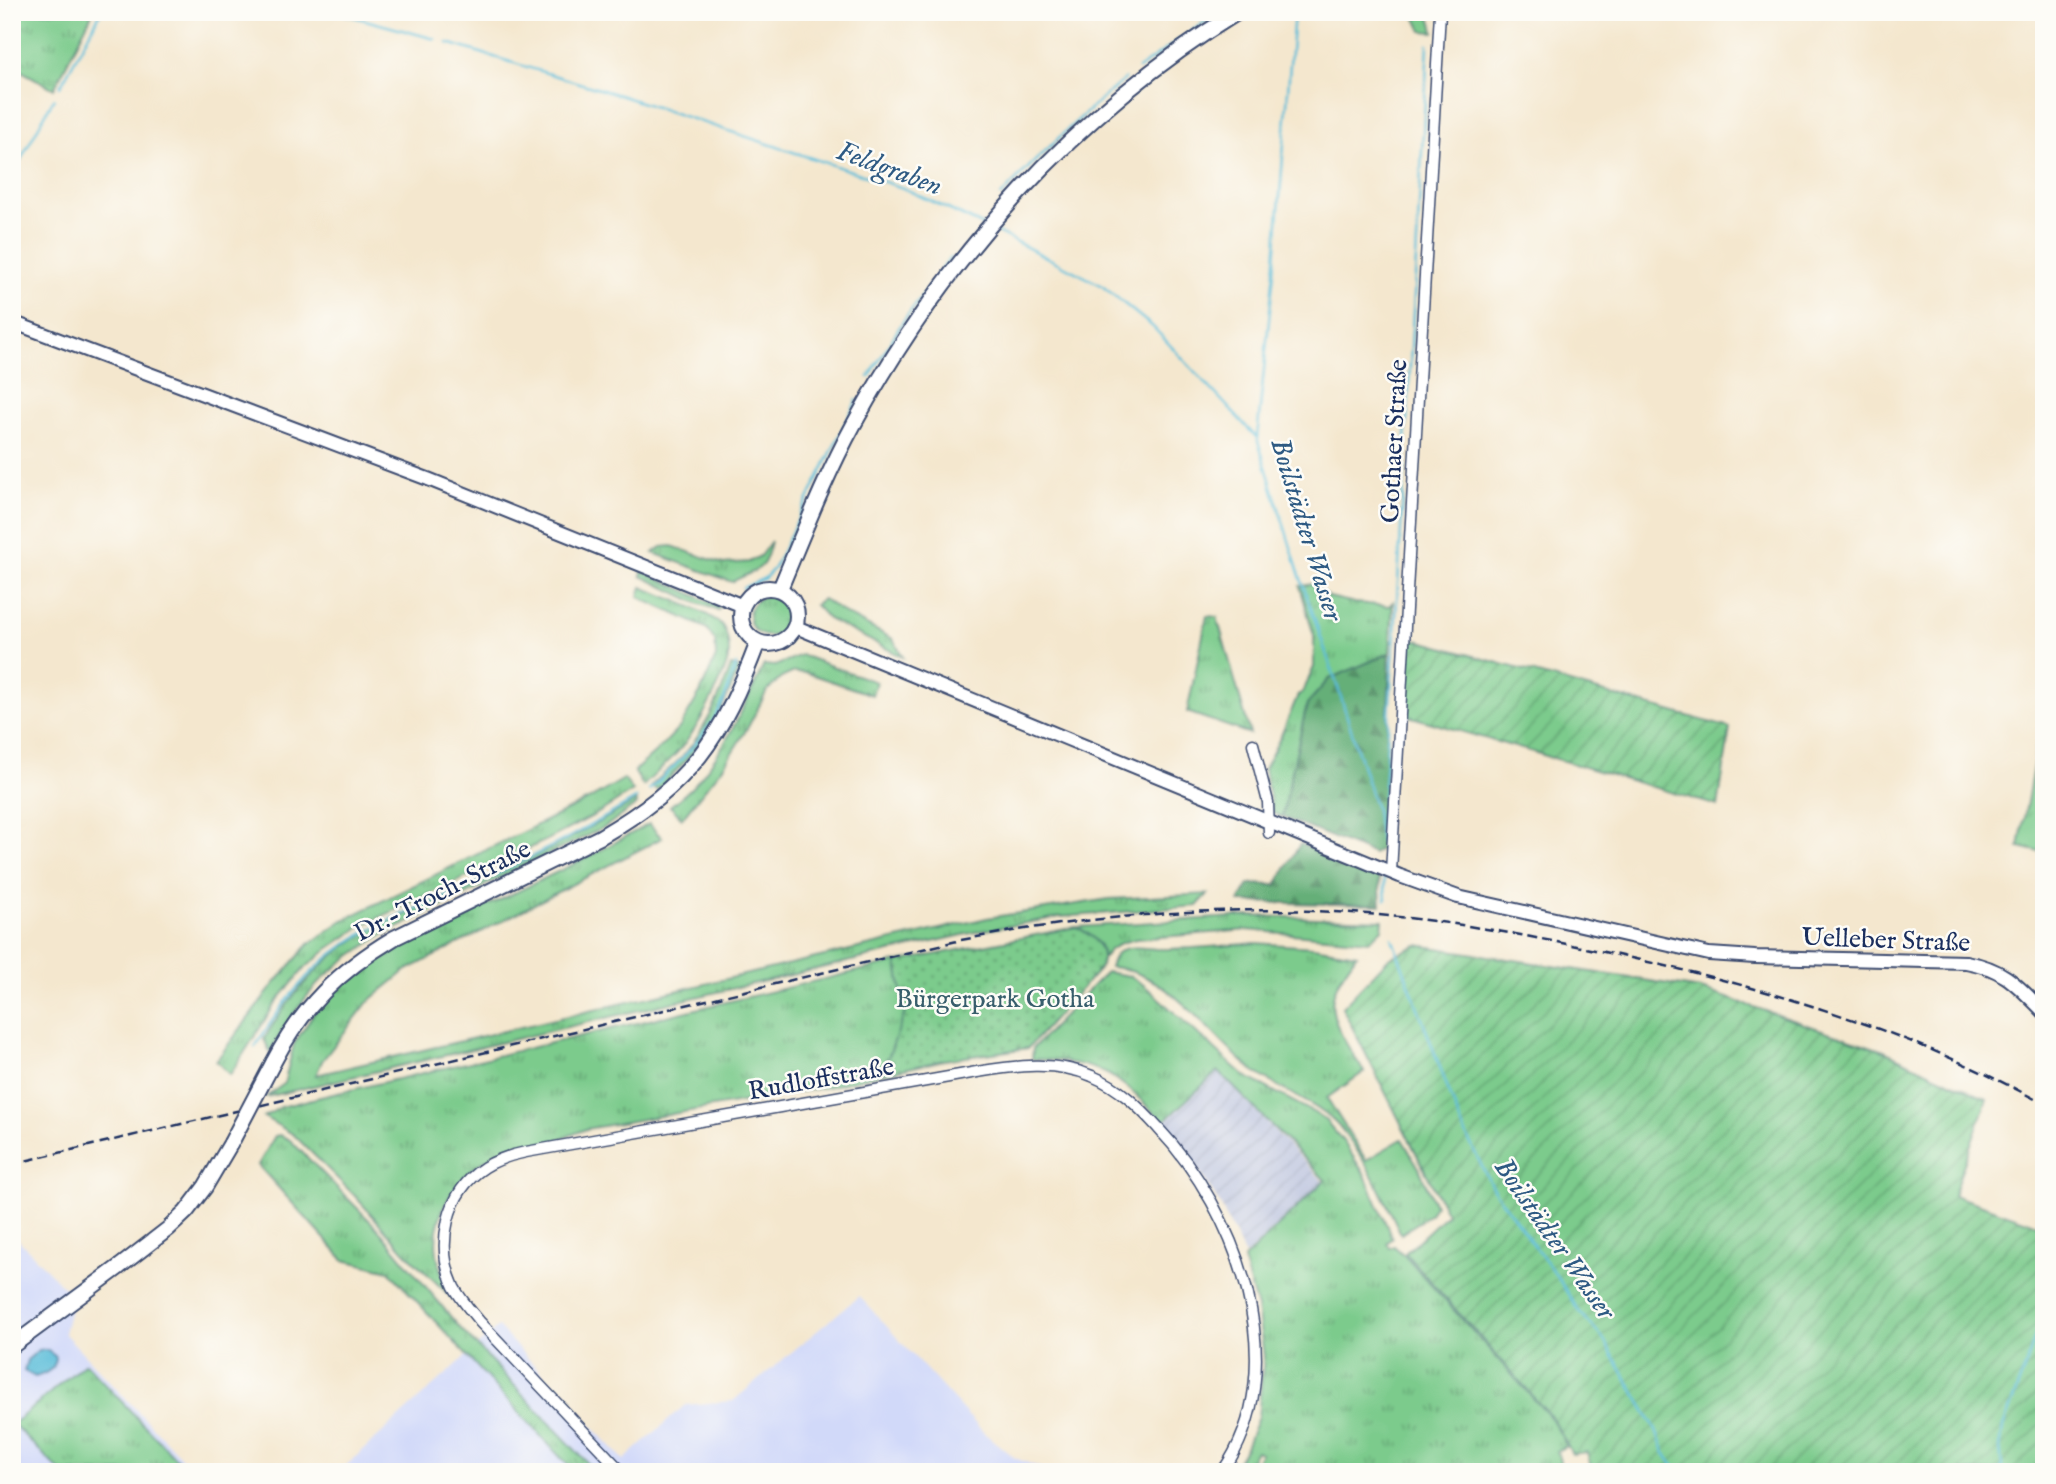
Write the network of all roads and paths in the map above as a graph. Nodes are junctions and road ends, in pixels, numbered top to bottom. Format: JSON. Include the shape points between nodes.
{"nodes":[{"id":1,"x":1238,"y":12,"type":"edge"},
{"id":2,"x":1440,"y":13,"type":"edge"},
{"id":3,"x":12,"y":322,"type":"edge"},
{"id":4,"x":780,"y":589,"type":"junction"},
{"id":5,"x":743,"y":606,"type":"junction"},
{"id":6,"x":796,"y":627,"type":"junction"},
{"id":7,"x":758,"y":642,"type":"junction"},
{"id":8,"x":1253,"y":744,"type":"dead end"},
{"id":9,"x":1269,"y":827,"type":"junction"},
{"id":10,"x":1391,"y":872,"type":"junction"},
{"id":11,"x":2044,"y":1012,"type":"edge"},
{"id":12,"x":12,"y":1346,"type":"edge"},
{"id":13,"x":622,"y":1472,"type":"edge"},
{"id":14,"x":1222,"y":1472,"type":"edge"}],
"edges":[{"from":1,"to":4,"type":"main road","via":[[1114,101],[1046,164],[978,238],[929,302],[871,393],[816,502]]},
{"from":2,"to":10,"type":"street","name":"Gothaer Straße"},
{"from":3,"to":5,"type":"street","via":[[428,478]]},
{"from":4,"to":5,"type":"main road","via":[[758,590]]},
{"from":4,"to":6,"type":"main road","via":[[796,605]]},
{"from":5,"to":7,"type":"main road","via":[[743,627]]},
{"from":6,"to":7,"type":"main road","via":[[780,642]]},
{"from":6,"to":9,"type":"street","name":"Uelleber Straße"},
{"from":7,"to":12,"type":"main road","name":"Dr.-Troch-Straße","bridge":true,"via":[[740,690],[714,737],[667,791],[600,837],[394,938],[339,976],[296,1024],[231,1143],[186,1212]]},
{"from":8,"to":9,"type":"street","via":[[1268,802]]},
{"from":9,"to":10,"type":"street","name":"Uelleber Straße"},
{"from":10,"to":11,"type":"street","name":"Uelleber Straße","via":[[1458,897],[1709,954],[1966,962],[1990,967]]},
{"from":13,"to":14,"type":"street","name":"Rudloffstraße","via":[[480,1322],[454,1287],[444,1246],[448,1219],[459,1194],[476,1174],[526,1152],[990,1070],[1048,1066],[1092,1076],[1143,1111],[1186,1160],[1230,1239],[1251,1314],[1256,1376],[1244,1431]]}]}
